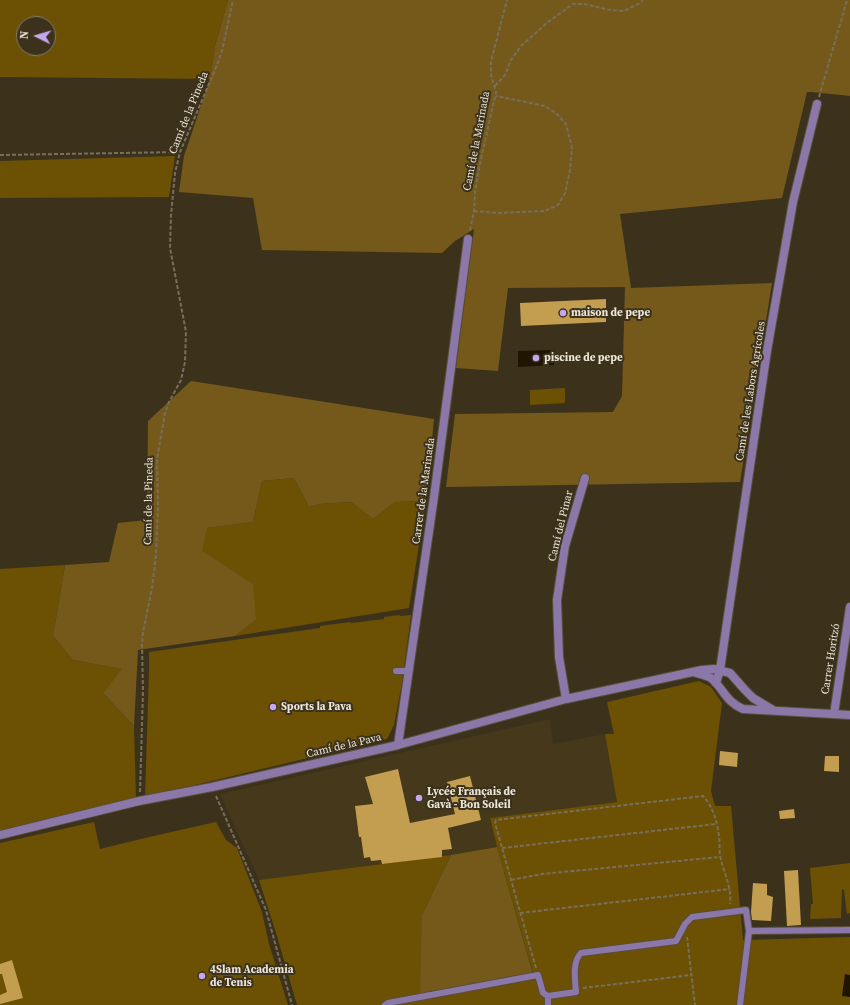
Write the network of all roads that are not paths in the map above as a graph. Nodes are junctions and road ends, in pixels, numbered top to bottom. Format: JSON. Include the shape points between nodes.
{"nodes":[{"id":1,"x":817,"y":104,"type":"road end"},
{"id":2,"x":468,"y":240,"type":"road end"},
{"id":3,"x":585,"y":478,"type":"dead end"},
{"id":4,"x":850,"y":607,"type":"edge"},
{"id":5,"x":396,"y":670,"type":"dead end"},
{"id":6,"x":720,"y":670,"type":"junction"},
{"id":7,"x":408,"y":671,"type":"junction"},
{"id":8,"x":692,"y":672,"type":"junction"},
{"id":9,"x":716,"y":683,"type":"junction"},
{"id":10,"x":566,"y":699,"type":"junction"},
{"id":11,"x":773,"y":710,"type":"junction"},
{"id":12,"x":834,"y":714,"type":"junction"},
{"id":13,"x":850,"y":715,"type":"edge"},
{"id":14,"x":398,"y":745,"type":"junction"},
{"id":15,"x":0,"y":834,"type":"edge"},
{"id":16,"x":850,"y":930,"type":"edge"},
{"id":17,"x":749,"y":931,"type":"junction"},
{"id":18,"x":548,"y":996,"type":"junction"},
{"id":19,"x":385,"y":1005,"type":"edge"},
{"id":20,"x":548,"y":1005,"type":"edge"},
{"id":21,"x":740,"y":1005,"type":"edge"}],
"edges":[{"from":1,"to":6,"type":"street","name":"Camí de les Labors Agrícoles","via":[[793,202],[768,344]]},
{"from":2,"to":7,"type":"street","name":"Carrer de la Marinada"},
{"from":3,"to":10,"type":"street","name":"Camí del Pinar","via":[[565,546],[557,600],[559,657]]},
{"from":4,"to":12,"type":"street","name":"Carrer Horitzó"},
{"from":5,"to":7,"type":"lane"},
{"from":6,"to":8,"type":"street","name":"Camí de la Pava"},
{"from":6,"to":9,"type":"street","name":"Camí de les Labors Agrícoles"},
{"from":6,"to":11,"type":"street","via":[[730,673],[753,698]]},
{"from":7,"to":14,"type":"street","name":"Carrer de la Marinada"},
{"from":8,"to":9,"type":"street","via":[[706,676]]},
{"from":8,"to":10,"type":"street","name":"Camí de la Pava"},
{"from":9,"to":11,"type":"street","via":[[726,697],[738,707],[749,710]]},
{"from":10,"to":14,"type":"street","name":"Camí de la Pava"},
{"from":11,"to":12,"type":"street"},
{"from":12,"to":13,"type":"street"},
{"from":14,"to":15,"type":"street","name":"Camí de la Pava"},
{"from":16,"to":17,"type":"lane"},
{"from":17,"to":18,"type":"lane","via":[[746,910],[692,917],[676,941],[581,953],[577,957],[576,992]]},
{"from":17,"to":21,"type":"lane"},
{"from":18,"to":19,"type":"lane","via":[[543,993],[538,975]]},
{"from":18,"to":20,"type":"lane"}]}
